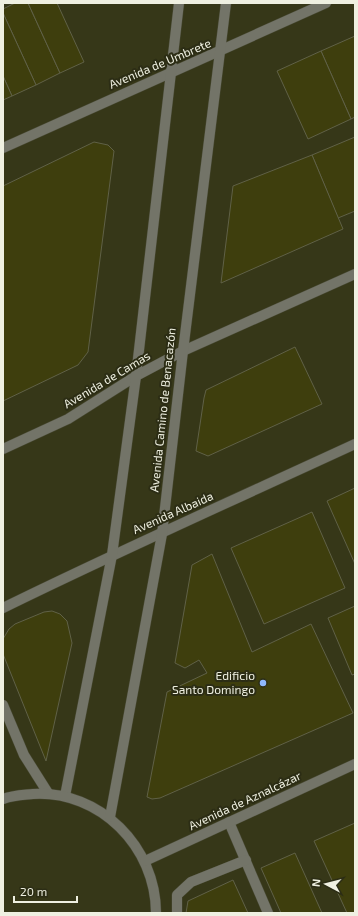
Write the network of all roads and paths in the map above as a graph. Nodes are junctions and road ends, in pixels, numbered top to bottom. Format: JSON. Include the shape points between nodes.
{"nodes":[{"id":1,"x":179,"y":3,"type":"edge"},
{"id":2,"x":226,"y":3,"type":"edge"},
{"id":3,"x":326,"y":3,"type":"edge"},
{"id":4,"x":220,"y":52,"type":"junction"},
{"id":5,"x":170,"y":72,"type":"junction"},
{"id":6,"x":3,"y":148,"type":"edge"},
{"id":7,"x":355,"y":274,"type":"edge"},
{"id":8,"x":183,"y":351,"type":"junction"},
{"id":9,"x":136,"y":376,"type":"junction"},
{"id":10,"x":355,"y":444,"type":"edge"},
{"id":11,"x":3,"y":449,"type":"edge"},
{"id":12,"x":162,"y":534,"type":"junction"},
{"id":13,"x":112,"y":555,"type":"junction"},
{"id":14,"x":3,"y":608,"type":"edge"},
{"id":15,"x":3,"y":705,"type":"edge"},
{"id":16,"x":355,"y":764,"type":"edge"},
{"id":17,"x":48,"y":793,"type":"junction"},
{"id":18,"x":65,"y":796,"type":"junction"},
{"id":19,"x":3,"y":798,"type":"edge"},
{"id":20,"x":110,"y":818,"type":"junction"},
{"id":21,"x":229,"y":822,"type":"junction"},
{"id":22,"x":246,"y":860,"type":"junction"},
{"id":23,"x":145,"y":861,"type":"junction"},
{"id":24,"x":156,"y":913,"type":"edge"},
{"id":25,"x":177,"y":913,"type":"edge"},
{"id":26,"x":268,"y":913,"type":"edge"}],
"edges":[{"from":1,"to":5,"type":"street"},
{"from":2,"to":4,"type":"street","name":"Avenida Camino de Benacazón"},
{"from":3,"to":4,"type":"street","name":"Avenida de Umbrete"},
{"from":4,"to":5,"type":"street","name":"Avenida de Umbrete"},
{"from":4,"to":8,"type":"street","name":"Avenida Camino de Benacazón"},
{"from":5,"to":6,"type":"street","name":"Avenida de Umbrete"},
{"from":5,"to":9,"type":"street"},
{"from":7,"to":8,"type":"street","name":"Avenida de Camas"},
{"from":8,"to":9,"type":"street","name":"Avenida de Camas"},
{"from":8,"to":12,"type":"street","name":"Avenida Camino de Benacazón"},
{"from":9,"to":11,"type":"street","name":"Avenida de Camas","via":[[68,418]]},
{"from":9,"to":13,"type":"street"},
{"from":10,"to":12,"type":"street","name":"Avenida Albaida"},
{"from":12,"to":13,"type":"street","name":"Avenida Albaida"},
{"from":12,"to":20,"type":"street","name":"Avenida Camino de Benacazón"},
{"from":13,"to":14,"type":"street","name":"Avenida Albaida"},
{"from":13,"to":18,"type":"street"},
{"from":15,"to":17,"type":"street","via":[[24,755]]},
{"from":16,"to":21,"type":"street","name":"Avenida de Aznalcázar"},
{"from":17,"to":18,"type":"street"},
{"from":17,"to":19,"type":"street"},
{"from":18,"to":20,"type":"street","via":[[88,804]]},
{"from":20,"to":23,"type":"street","via":[[130,837]]},
{"from":21,"to":22,"type":"street"},
{"from":21,"to":23,"type":"street","name":"Avenida de Aznalcázar"},
{"from":22,"to":25,"type":"street","via":[[191,882],[177,895]]},
{"from":22,"to":26,"type":"street"},
{"from":23,"to":24,"type":"street","via":[[156,896]]}]}
